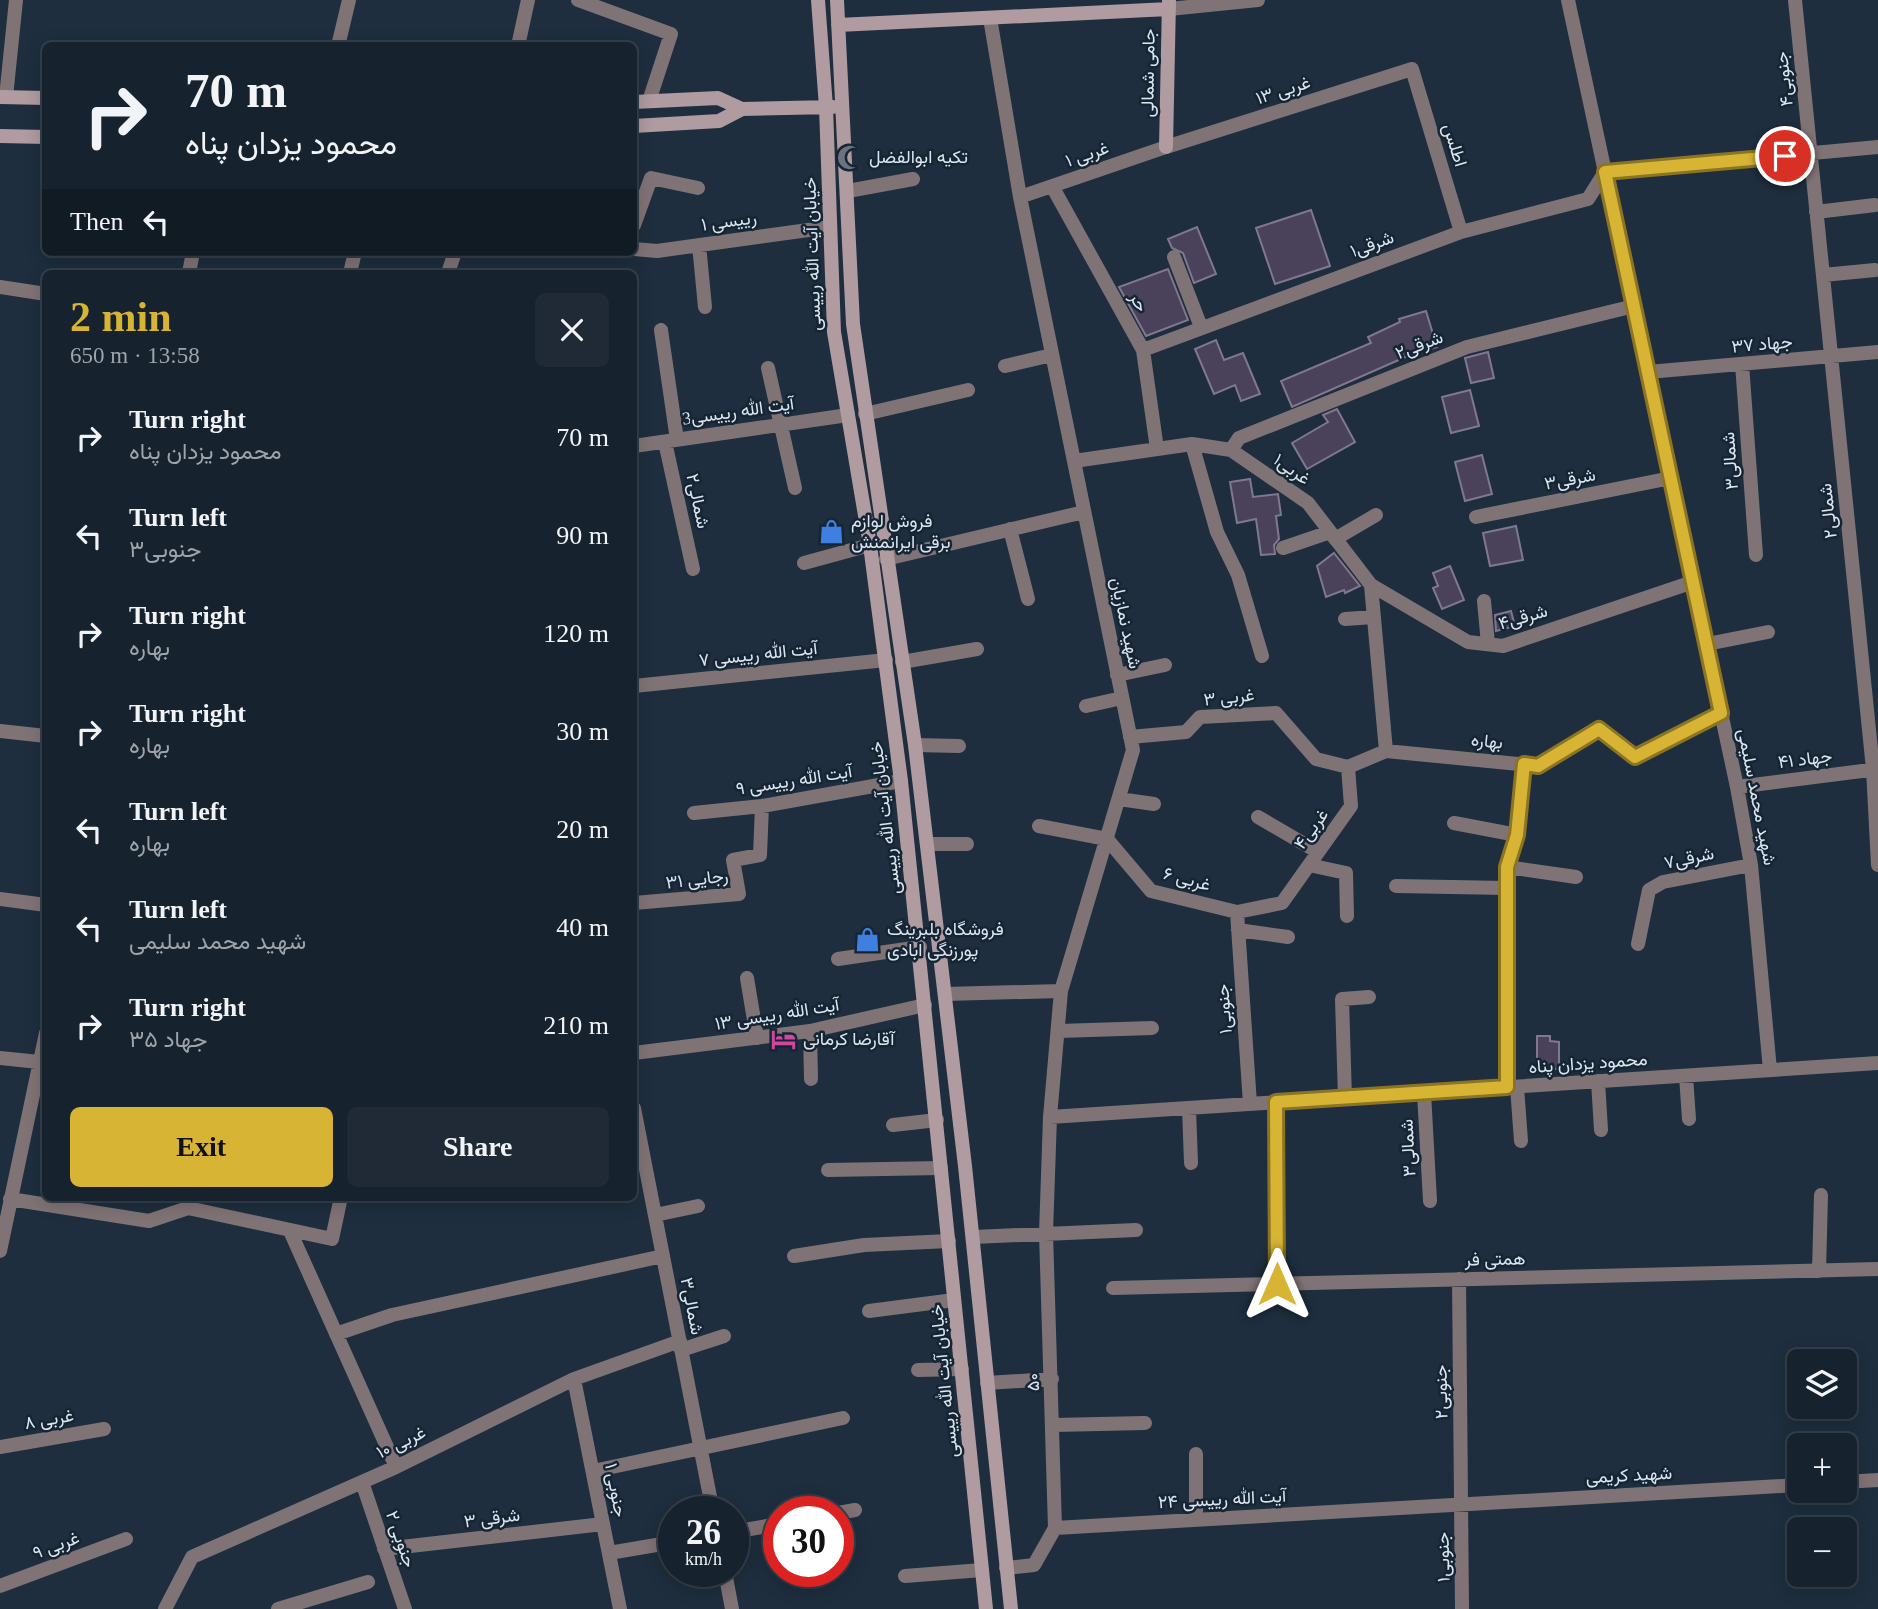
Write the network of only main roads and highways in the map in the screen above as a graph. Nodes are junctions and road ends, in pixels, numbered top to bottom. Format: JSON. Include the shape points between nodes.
{"nodes":[{"id":1,"x":818,"y":0,"type":"edge"},
{"id":2,"x":837,"y":0,"type":"edge"},
{"id":3,"x":1169,"y":5,"type":"edge"},
{"id":4,"x":838,"y":25,"type":"junction"},
{"id":5,"x":3,"y":97,"type":"edge"},
{"id":6,"x":42,"y":98,"type":"edge"},
{"id":7,"x":637,"y":102,"type":"edge"},
{"id":8,"x":826,"y":107,"type":"junction"},
{"id":9,"x":845,"y":108,"type":"junction"},
{"id":10,"x":742,"y":109,"type":"junction"},
{"id":11,"x":637,"y":126,"type":"edge"},
{"id":12,"x":0,"y":136,"type":"edge"},
{"id":13,"x":42,"y":136,"type":"edge"},
{"id":14,"x":1166,"y":147,"type":"road end"},
{"id":15,"x":960,"y":1118,"type":"junction"},
{"id":16,"x":937,"y":1120,"type":"junction"},
{"id":17,"x":986,"y":1609,"type":"edge"},
{"id":18,"x":1011,"y":1609,"type":"edge"}],
"edges":[{"from":1,"to":8,"type":"main road","name":"خیابان آیت الله رییسی"},
{"from":2,"to":4,"type":"main road"},
{"from":3,"to":4,"type":"main road"},
{"from":3,"to":14,"type":"main road","name":"جامی شمالی"},
{"from":4,"to":9,"type":"main road"},
{"from":5,"to":6,"type":"main road"},
{"from":7,"to":10,"type":"main road","via":[[718,98]]},
{"from":8,"to":9,"type":"main road"},
{"from":8,"to":10,"type":"main road"},
{"from":8,"to":16,"type":"main road","name":"خیابان آیت الله رییسی","via":[[834,332],[886,660]]},
{"from":9,"to":15,"type":"main road","via":[[853,324],[915,745]]},
{"from":10,"to":11,"type":"main road","via":[[719,121]]},
{"from":12,"to":13,"type":"main road"},
{"from":15,"to":16,"type":"main road"},
{"from":15,"to":18,"type":"main road"},
{"from":16,"to":17,"type":"main road","name":"خیابان آیت الله رییسی"}]}
